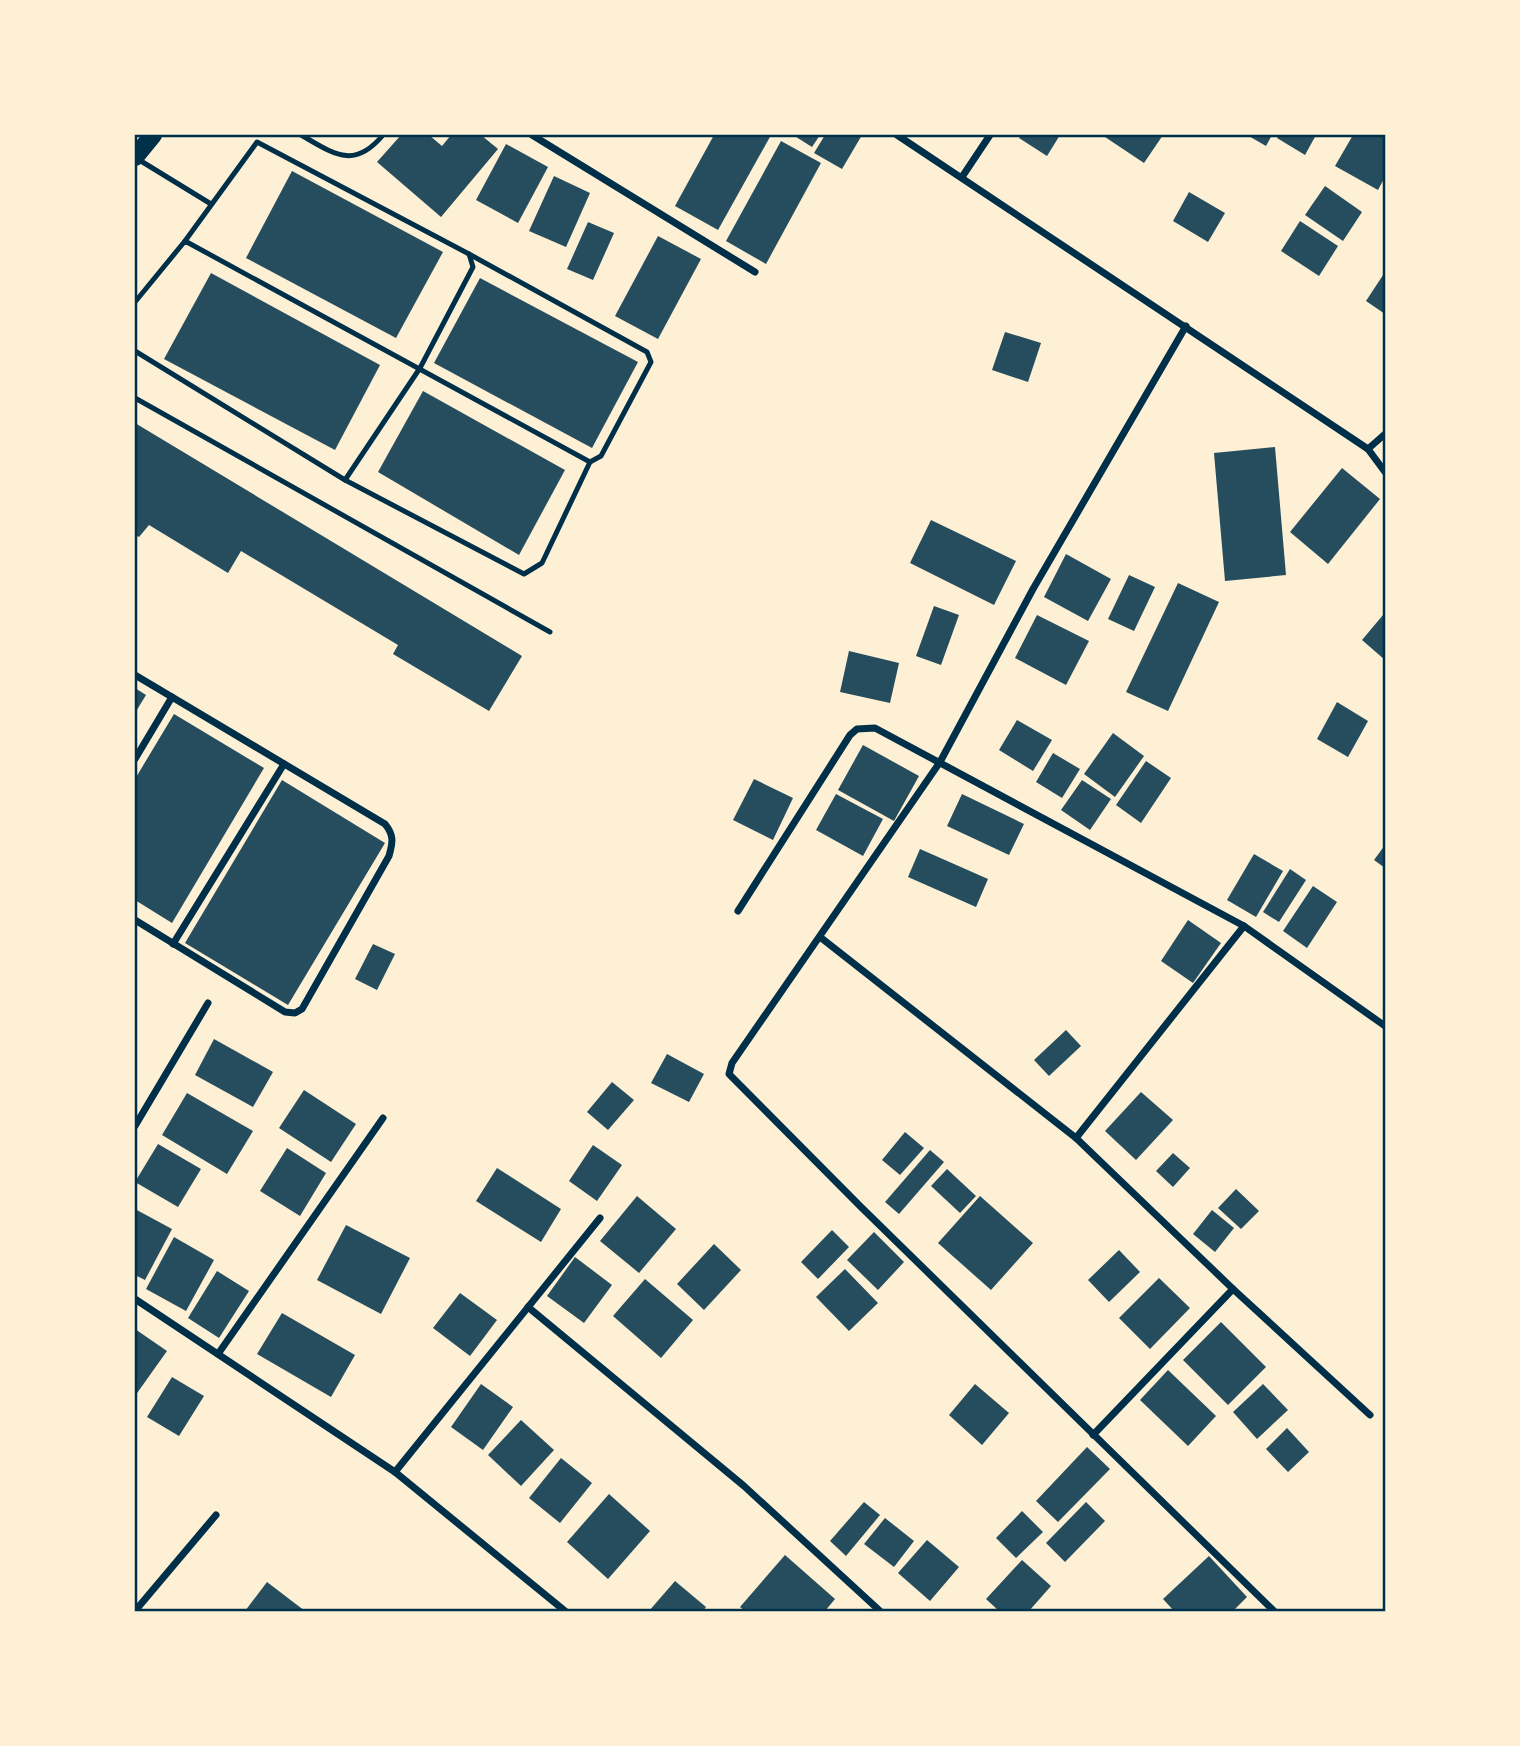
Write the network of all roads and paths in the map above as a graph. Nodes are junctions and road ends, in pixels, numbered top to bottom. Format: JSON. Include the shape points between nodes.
{"nodes":[{"id":1,"x":153,"y":135,"type":"edge"},
{"id":2,"x":300,"y":135,"type":"edge"},
{"id":3,"x":383,"y":135,"type":"edge"},
{"id":4,"x":532,"y":135,"type":"edge"},
{"id":5,"x":897,"y":135,"type":"edge"},
{"id":6,"x":990,"y":135,"type":"edge"},
{"id":7,"x":135,"y":158,"type":"edge"},
{"id":8,"x":962,"y":177,"type":"junction"},
{"id":9,"x":211,"y":204,"type":"junction"},
{"id":10,"x":185,"y":240,"type":"junction"},
{"id":11,"x":469,"y":254,"type":"junction"},
{"id":12,"x":755,"y":272,"type":"dead end"},
{"id":13,"x":135,"y":302,"type":"edge"},
{"id":14,"x":1186,"y":326,"type":"junction"},
{"id":15,"x":135,"y":351,"type":"edge"},
{"id":16,"x":419,"y":368,"type":"junction"},
{"id":17,"x":135,"y":398,"type":"edge"},
{"id":18,"x":1385,"y":434,"type":"edge"},
{"id":19,"x":1368,"y":449,"type":"junction"},
{"id":20,"x":590,"y":462,"type":"junction"},
{"id":21,"x":1385,"y":472,"type":"edge"},
{"id":22,"x":345,"y":480,"type":"junction"},
{"id":23,"x":550,"y":632,"type":"dead end"},
{"id":24,"x":135,"y":675,"type":"edge"},
{"id":25,"x":172,"y":697,"type":"junction"},
{"id":26,"x":135,"y":759,"type":"edge"},
{"id":27,"x":940,"y":762,"type":"junction"},
{"id":28,"x":284,"y":764,"type":"junction"},
{"id":29,"x":738,"y":911,"type":"dead end"},
{"id":30,"x":135,"y":920,"type":"edge"},
{"id":31,"x":1244,"y":926,"type":"junction"},
{"id":32,"x":820,"y":937,"type":"junction"},
{"id":33,"x":173,"y":944,"type":"junction"},
{"id":34,"x":208,"y":1003,"type":"dead end"},
{"id":35,"x":1385,"y":1026,"type":"edge"},
{"id":36,"x":383,"y":1118,"type":"dead end"},
{"id":37,"x":135,"y":1126,"type":"edge"},
{"id":38,"x":1076,"y":1138,"type":"junction"},
{"id":39,"x":600,"y":1218,"type":"dead end"},
{"id":40,"x":1233,"y":1289,"type":"junction"},
{"id":41,"x":135,"y":1299,"type":"edge"},
{"id":42,"x":528,"y":1307,"type":"junction"},
{"id":43,"x":218,"y":1354,"type":"junction"},
{"id":44,"x":1370,"y":1415,"type":"dead end"},
{"id":45,"x":1093,"y":1435,"type":"junction"},
{"id":46,"x":395,"y":1472,"type":"junction"},
{"id":47,"x":216,"y":1515,"type":"dead end"},
{"id":48,"x":137,"y":1605,"type":"edge"},
{"id":49,"x":565,"y":1611,"type":"edge"},
{"id":50,"x":880,"y":1611,"type":"edge"},
{"id":51,"x":1274,"y":1611,"type":"edge"}],
"edges":[{"from":1,"to":7,"type":"main road"},
{"from":2,"to":3,"type":"lane","via":[[335,153],[355,156],[370,150]]},
{"from":4,"to":12,"type":"street"},
{"from":5,"to":8,"type":"street"},
{"from":6,"to":8,"type":"street"},
{"from":7,"to":9,"type":"lane"},
{"from":8,"to":14,"type":"street"},
{"from":9,"to":10,"type":"lane"},
{"from":9,"to":11,"type":"lane","via":[[257,142]]},
{"from":10,"to":13,"type":"lane"},
{"from":10,"to":16,"type":"lane"},
{"from":11,"to":16,"type":"lane","via":[[473,267]]},
{"from":11,"to":20,"type":"lane","via":[[647,352],[651,362],[601,456]]},
{"from":14,"to":19,"type":"street"},
{"from":14,"to":27,"type":"street","via":[[1033,589]]},
{"from":15,"to":22,"type":"lane"},
{"from":16,"to":20,"type":"lane"},
{"from":16,"to":22,"type":"lane"},
{"from":17,"to":23,"type":"lane"},
{"from":18,"to":19,"type":"street"},
{"from":19,"to":21,"type":"street"},
{"from":20,"to":22,"type":"lane","via":[[542,563],[524,573]]},
{"from":24,"to":25,"type":"street"},
{"from":25,"to":26,"type":"street"},
{"from":25,"to":28,"type":"street"},
{"from":27,"to":29,"type":"street","via":[[875,728],[857,729]]},
{"from":27,"to":31,"type":"street"},
{"from":27,"to":32,"type":"street"},
{"from":28,"to":33,"type":"street"},
{"from":28,"to":33,"type":"street","via":[[384,824],[393,841],[389,856],[302,1009],[285,1012]]},
{"from":30,"to":33,"type":"street"},
{"from":31,"to":35,"type":"street"},
{"from":31,"to":38,"type":"street"},
{"from":32,"to":38,"type":"street"},
{"from":32,"to":45,"type":"street","via":[[732,1063],[729,1074]]},
{"from":34,"to":37,"type":"street"},
{"from":36,"to":43,"type":"street"},
{"from":38,"to":40,"type":"street"},
{"from":39,"to":42,"type":"street"},
{"from":40,"to":44,"type":"street"},
{"from":40,"to":45,"type":"street"},
{"from":41,"to":43,"type":"street"},
{"from":42,"to":46,"type":"street"},
{"from":42,"to":50,"type":"street","via":[[744,1486]]},
{"from":43,"to":46,"type":"street"},
{"from":45,"to":51,"type":"street"},
{"from":46,"to":49,"type":"street"},
{"from":47,"to":48,"type":"street"}]}
